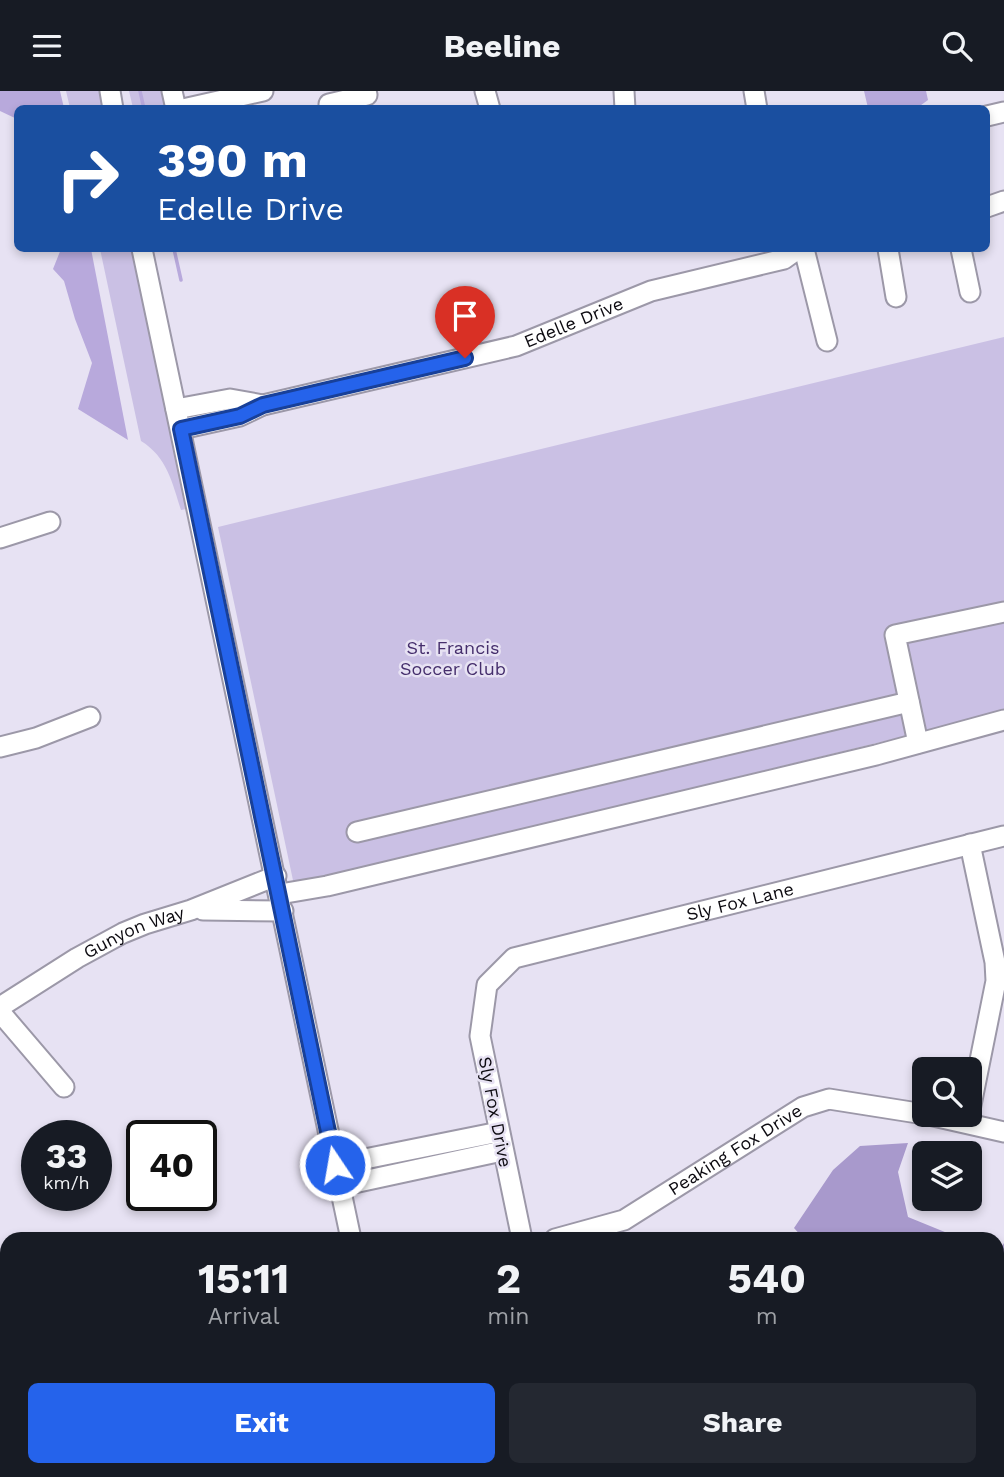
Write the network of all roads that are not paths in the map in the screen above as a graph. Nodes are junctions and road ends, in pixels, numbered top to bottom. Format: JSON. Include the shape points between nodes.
{"nodes":[{"id":1,"x":234,"y":91,"type":"edge"},
{"id":2,"x":263,"y":91,"type":"edge"},
{"id":3,"x":372,"y":92,"type":"edge"},
{"id":4,"x":209,"y":97,"type":"edge"},
{"id":5,"x":328,"y":101,"type":"edge"},
{"id":6,"x":192,"y":105,"type":"edge"},
{"id":7,"x":143,"y":252,"type":"edge"},
{"id":8,"x":794,"y":252,"type":"edge"},
{"id":9,"x":805,"y":252,"type":"edge"},
{"id":10,"x":888,"y":252,"type":"edge"},
{"id":11,"x":962,"y":252,"type":"edge"},
{"id":12,"x":970,"y":292,"type":"dead end"},
{"id":13,"x":896,"y":297,"type":"dead end"},
{"id":14,"x":827,"y":341,"type":"dead end"},
{"id":15,"x":263,"y":405,"type":"junction"},
{"id":16,"x":176,"y":409,"type":"junction"},
{"id":17,"x":181,"y":429,"type":"junction"},
{"id":18,"x":50,"y":522,"type":"dead end"},
{"id":19,"x":0,"y":538,"type":"edge"},
{"id":20,"x":1004,"y":612,"type":"edge"},
{"id":21,"x":909,"y":702,"type":"junction"},
{"id":22,"x":90,"y":717,"type":"dead end"},
{"id":23,"x":1004,"y":720,"type":"edge"},
{"id":24,"x":918,"y":743,"type":"junction"},
{"id":25,"x":0,"y":747,"type":"edge"},
{"id":26,"x":357,"y":832,"type":"dead end"},
{"id":27,"x":1004,"y":836,"type":"edge"},
{"id":28,"x":970,"y":845,"type":"junction"},
{"id":29,"x":280,"y":893,"type":"junction"},
{"id":30,"x":191,"y":911,"type":"junction"},
{"id":31,"x":486,"y":985,"type":"joint"},
{"id":32,"x":0,"y":1007,"type":"edge"},
{"id":33,"x":0,"y":1012,"type":"edge"},
{"id":34,"x":980,"y":1057,"type":"edge"},
{"id":35,"x":64,"y":1087,"type":"dead end"},
{"id":36,"x":912,"y":1112,"type":"edge"},
{"id":37,"x":982,"y":1122,"type":"edge"},
{"id":38,"x":1004,"y":1132,"type":"edge"},
{"id":39,"x":500,"y":1141,"type":"junction"},
{"id":40,"x":335,"y":1165,"type":"junction"},
{"id":41,"x":340,"y":1186,"type":"junction"},
{"id":42,"x":350,"y":1232,"type":"edge"},
{"id":43,"x":520,"y":1232,"type":"edge"},
{"id":44,"x":580,"y":1232,"type":"edge"}],
"edges":[{"from":1,"to":4,"type":"street"},
{"from":2,"to":4,"type":"street"},
{"from":3,"to":5,"type":"street"},
{"from":4,"to":6,"type":"street"},
{"from":7,"to":16,"type":"street"},
{"from":8,"to":15,"type":"street","name":"Edelle Drive","via":[[784,259],[651,291],[516,346]]},
{"from":9,"to":14,"type":"street"},
{"from":10,"to":13,"type":"street"},
{"from":11,"to":12,"type":"street"},
{"from":15,"to":16,"type":"street","via":[[230,398]]},
{"from":15,"to":17,"type":"street","name":"Edelle Drive","via":[[240,416]]},
{"from":16,"to":17,"type":"street"},
{"from":17,"to":29,"type":"street"},
{"from":18,"to":19,"type":"street"},
{"from":20,"to":21,"type":"street","via":[[895,635]]},
{"from":21,"to":24,"type":"street"},
{"from":21,"to":26,"type":"street"},
{"from":22,"to":25,"type":"street"},
{"from":23,"to":24,"type":"street"},
{"from":24,"to":29,"type":"street","via":[[327,887]]},
{"from":27,"to":28,"type":"street","name":"Sly Fox Lane"},
{"from":28,"to":31,"type":"street","name":"Sly Fox Lane","via":[[514,958]]},
{"from":28,"to":34,"type":"street","via":[[996,981]]},
{"from":29,"to":30,"type":"street"},
{"from":29,"to":30,"type":"street","name":"Gunyon Way"},
{"from":29,"to":40,"type":"street"},
{"from":30,"to":32,"type":"street","name":"Gunyon Way","via":[[123,933]]},
{"from":31,"to":39,"type":"street","name":"Sly Fox Drive","via":[[480,1036]]},
{"from":33,"to":35,"type":"street"},
{"from":36,"to":44,"type":"street","name":"Peaking Fox Drive","via":[[829,1099],[803,1107],[624,1220]]},
{"from":37,"to":38,"type":"street","name":"Peaking Fox Drive"},
{"from":39,"to":40,"type":"street"},
{"from":39,"to":41,"type":"street"},
{"from":39,"to":43,"type":"street","name":"Sly Fox Drive"},
{"from":40,"to":41,"type":"street"},
{"from":41,"to":42,"type":"street"}]}
